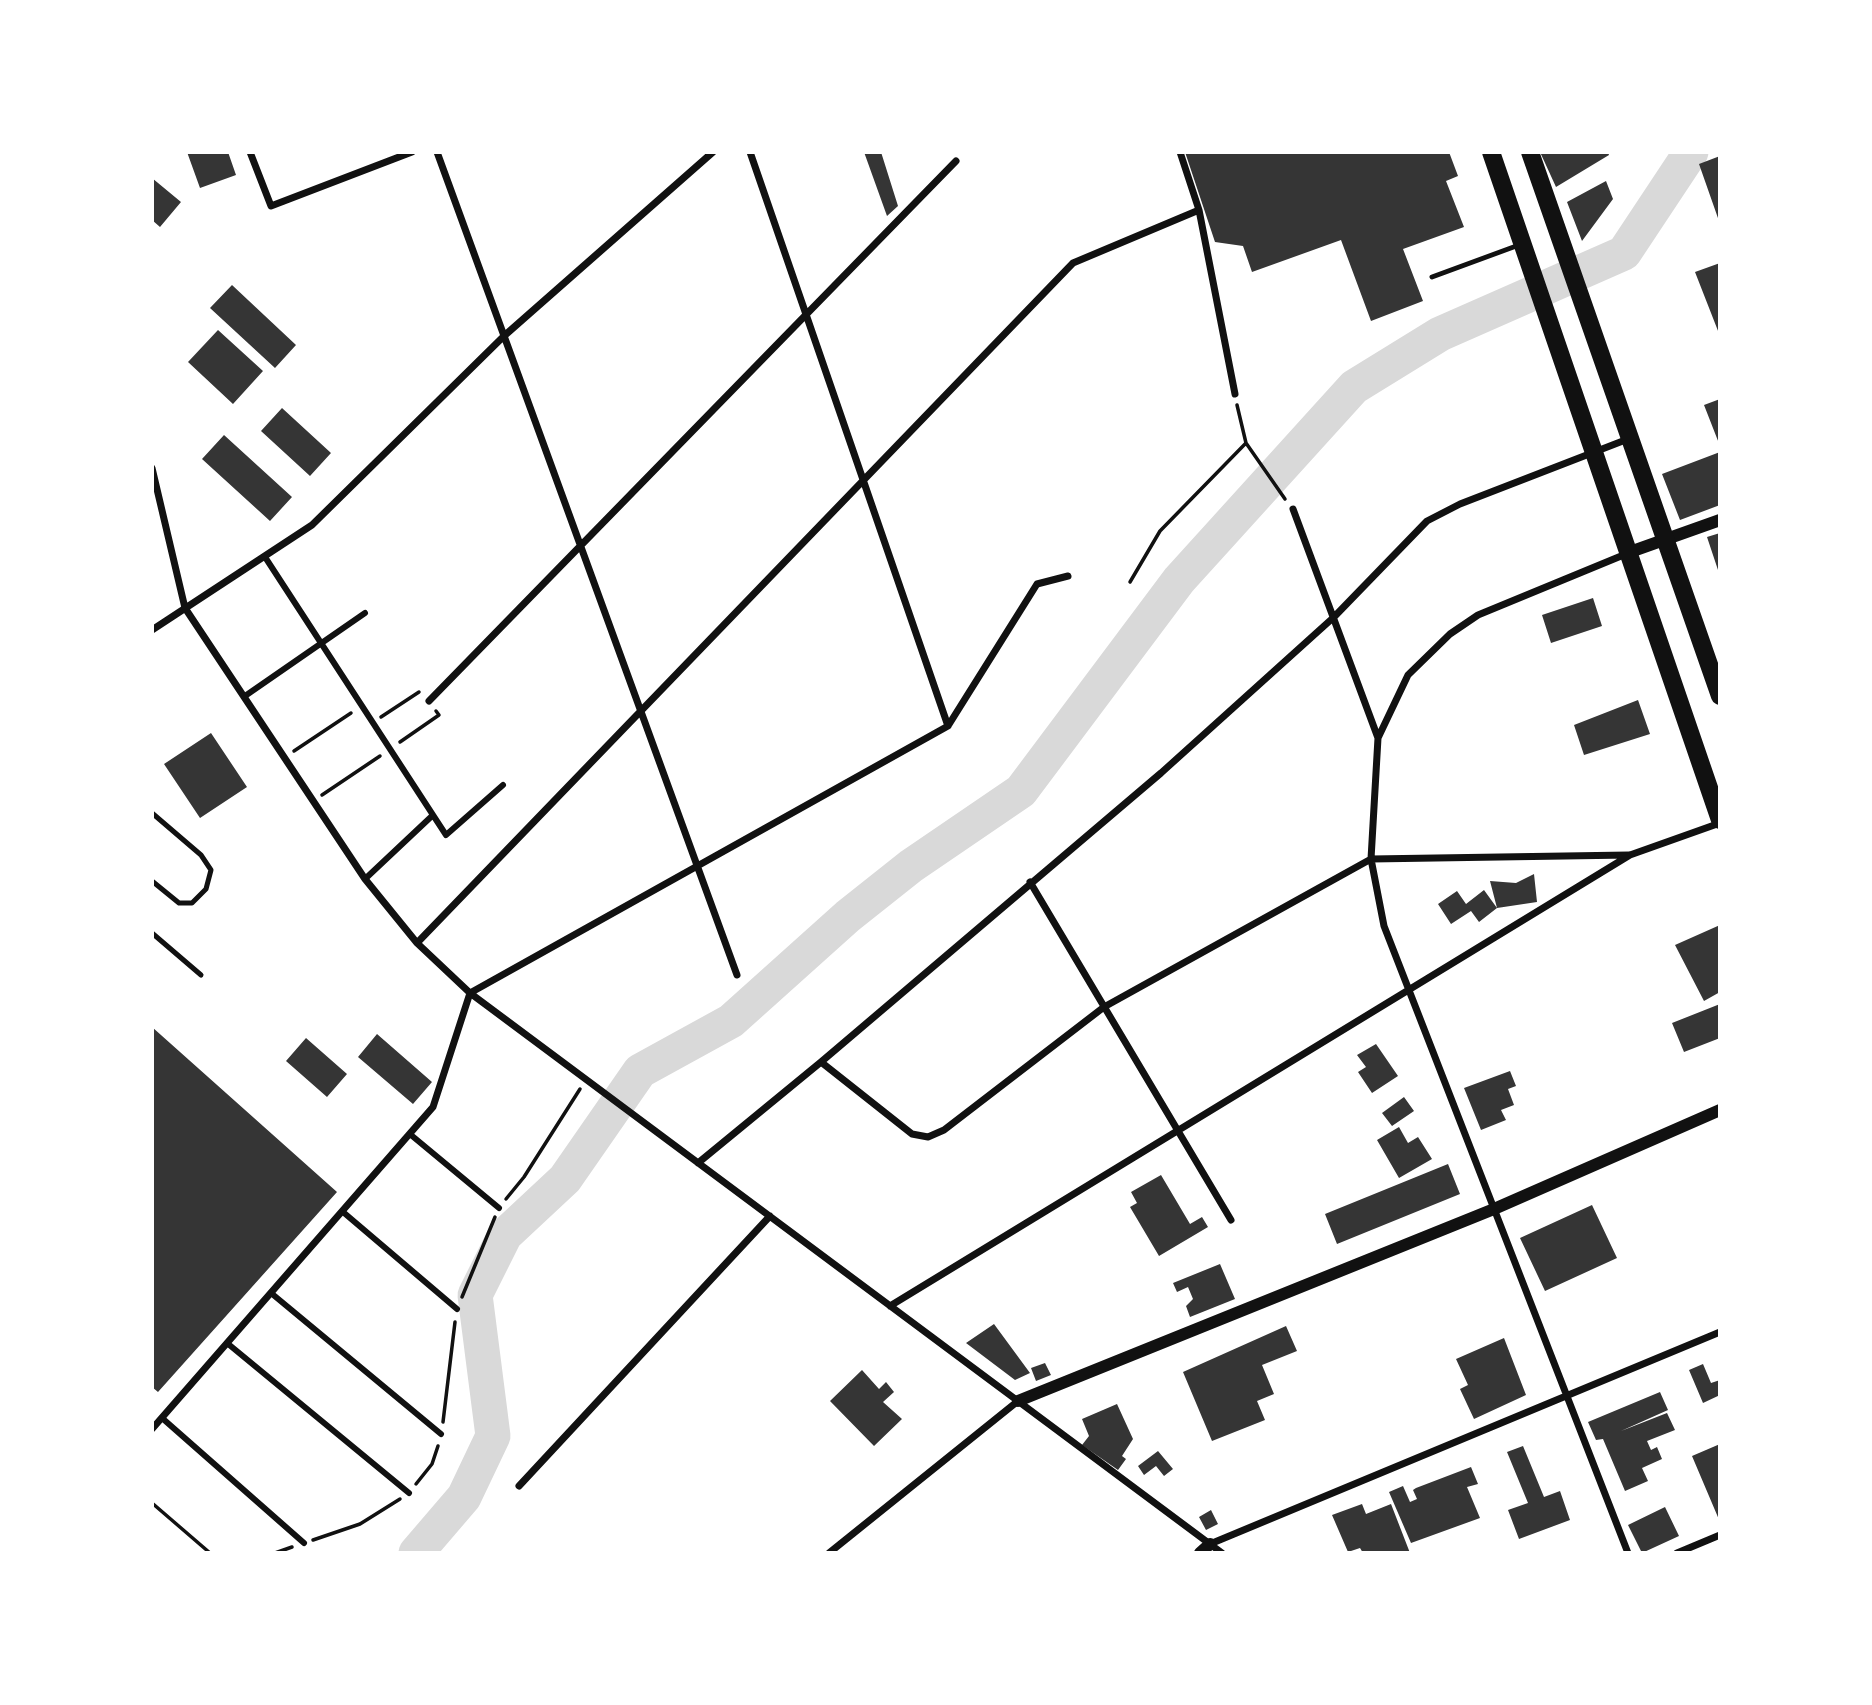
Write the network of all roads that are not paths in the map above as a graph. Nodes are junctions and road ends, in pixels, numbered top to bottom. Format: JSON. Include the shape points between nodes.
{"nodes":[{"id":1,"x":250,"y":152,"type":"edge"},
{"id":2,"x":412,"y":152,"type":"edge"},
{"id":3,"x":437,"y":152,"type":"edge"},
{"id":4,"x":713,"y":152,"type":"edge"},
{"id":5,"x":750,"y":152,"type":"edge"},
{"id":6,"x":1180,"y":152,"type":"edge"},
{"id":7,"x":1491,"y":152,"type":"edge"},
{"id":8,"x":1530,"y":152,"type":"edge"},
{"id":9,"x":956,"y":160,"type":"dead end"},
{"id":10,"x":1199,"y":210,"type":"junction"},
{"id":11,"x":1522,"y":244,"type":"junction"},
{"id":12,"x":1432,"y":277,"type":"dead end"},
{"id":13,"x":806,"y":315,"type":"junction"},
{"id":14,"x":504,"y":336,"type":"junction"},
{"id":15,"x":1235,"y":394,"type":"road end"},
{"id":16,"x":1630,"y":438,"type":"junction"},
{"id":17,"x":1595,"y":450,"type":"junction"},
{"id":18,"x":152,"y":468,"type":"edge"},
{"id":19,"x":864,"y":482,"type":"junction"},
{"id":20,"x":1293,"y":509,"type":"road end"},
{"id":21,"x":1720,"y":520,"type":"edge"},
{"id":22,"x":1664,"y":540,"type":"junction"},
{"id":23,"x":580,"y":546,"type":"junction"},
{"id":24,"x":1630,"y":552,"type":"junction"},
{"id":25,"x":265,"y":557,"type":"junction"},
{"id":26,"x":1068,"y":576,"type":"dead end"},
{"id":27,"x":185,"y":608,"type":"junction"},
{"id":28,"x":365,"y":613,"type":"dead end"},
{"id":29,"x":1334,"y":617,"type":"junction"},
{"id":30,"x":152,"y":630,"type":"edge"},
{"id":31,"x":321,"y":643,"type":"junction"},
{"id":32,"x":245,"y":696,"type":"junction"},
{"id":33,"x":1720,"y":696,"type":"edge"},
{"id":34,"x":429,"y":701,"type":"dead end"},
{"id":35,"x":639,"y":712,"type":"junction"},
{"id":36,"x":948,"y":726,"type":"junction"},
{"id":37,"x":1378,"y":738,"type":"junction"},
{"id":38,"x":503,"y":785,"type":"dead end"},
{"id":39,"x":152,"y":813,"type":"edge"},
{"id":40,"x":433,"y":815,"type":"junction"},
{"id":41,"x":1720,"y":822,"type":"edge"},
{"id":42,"x":1630,"y":855,"type":"junction"},
{"id":43,"x":1371,"y":859,"type":"junction"},
{"id":44,"x":697,"y":866,"type":"junction"},
{"id":45,"x":365,"y":878,"type":"junction"},
{"id":46,"x":152,"y":881,"type":"edge"},
{"id":47,"x":1030,"y":882,"type":"junction"},
{"id":48,"x":152,"y":933,"type":"edge"},
{"id":49,"x":417,"y":943,"type":"junction"},
{"id":50,"x":201,"y":975,"type":"dead end"},
{"id":51,"x":737,"y":975,"type":"dead end"},
{"id":52,"x":1408,"y":989,"type":"junction"},
{"id":53,"x":470,"y":993,"type":"junction"},
{"id":54,"x":1104,"y":1007,"type":"junction"},
{"id":55,"x":821,"y":1062,"type":"junction"},
{"id":56,"x":1720,"y":1110,"type":"edge"},
{"id":57,"x":1178,"y":1131,"type":"junction"},
{"id":58,"x":411,"y":1135,"type":"junction"},
{"id":59,"x":698,"y":1163,"type":"junction"},
{"id":60,"x":499,"y":1208,"type":"road end"},
{"id":61,"x":1494,"y":1209,"type":"junction"},
{"id":62,"x":344,"y":1212,"type":"junction"},
{"id":63,"x":770,"y":1216,"type":"junction"},
{"id":64,"x":1231,"y":1220,"type":"dead end"},
{"id":65,"x":271,"y":1293,"type":"junction"},
{"id":66,"x":890,"y":1306,"type":"junction"},
{"id":67,"x":457,"y":1310,"type":"road end"},
{"id":68,"x":1720,"y":1332,"type":"edge"},
{"id":69,"x":227,"y":1343,"type":"junction"},
{"id":70,"x":1567,"y":1395,"type":"junction"},
{"id":71,"x":1018,"y":1401,"type":"junction"},
{"id":72,"x":162,"y":1418,"type":"junction"},
{"id":73,"x":152,"y":1429,"type":"edge"},
{"id":74,"x":441,"y":1434,"type":"road end"},
{"id":75,"x":519,"y":1486,"type":"dead end"},
{"id":76,"x":409,"y":1493,"type":"road end"},
{"id":77,"x":1720,"y":1535,"type":"edge"},
{"id":78,"x":304,"y":1543,"type":"road end"},
{"id":79,"x":1205,"y":1548,"type":"edge"},
{"id":80,"x":828,"y":1553,"type":"edge"},
{"id":81,"x":1222,"y":1553,"type":"edge"},
{"id":82,"x":1628,"y":1553,"type":"edge"},
{"id":83,"x":1677,"y":1553,"type":"edge"}],
"edges":[{"from":1,"to":2,"type":"street","via":[[271,206]]},
{"from":3,"to":14,"type":"street"},
{"from":4,"to":14,"type":"street"},
{"from":5,"to":13,"type":"street"},
{"from":6,"to":10,"type":"street"},
{"from":7,"to":11,"type":"main road"},
{"from":8,"to":16,"type":"main road"},
{"from":9,"to":13,"type":"street"},
{"from":10,"to":15,"type":"street"},
{"from":10,"to":19,"type":"street","via":[[1073,263]]},
{"from":11,"to":12,"type":"lane"},
{"from":11,"to":17,"type":"main road"},
{"from":13,"to":19,"type":"street"},
{"from":13,"to":23,"type":"street"},
{"from":14,"to":23,"type":"street"},
{"from":14,"to":25,"type":"street","via":[[312,525]]},
{"from":16,"to":17,"type":"street"},
{"from":16,"to":22,"type":"main road"},
{"from":17,"to":24,"type":"main road"},
{"from":17,"to":29,"type":"street","via":[[1426,521]]},
{"from":18,"to":27,"type":"street"},
{"from":19,"to":35,"type":"street"},
{"from":19,"to":36,"type":"street"},
{"from":20,"to":29,"type":"street"},
{"from":21,"to":22,"type":"street"},
{"from":22,"to":24,"type":"street"},
{"from":22,"to":33,"type":"main road"},
{"from":23,"to":34,"type":"street"},
{"from":23,"to":35,"type":"street"},
{"from":24,"to":37,"type":"street","via":[[1478,615],[1450,634],[1408,675]]},
{"from":24,"to":41,"type":"main road"},
{"from":25,"to":27,"type":"street"},
{"from":25,"to":31,"type":"street"},
{"from":26,"to":36,"type":"street","via":[[1037,584]]},
{"from":27,"to":30,"type":"street"},
{"from":27,"to":32,"type":"street"},
{"from":28,"to":31,"type":"street"},
{"from":29,"to":37,"type":"street"},
{"from":29,"to":47,"type":"street","via":[[1161,773]]},
{"from":31,"to":32,"type":"street"},
{"from":31,"to":40,"type":"street"},
{"from":32,"to":45,"type":"street"},
{"from":35,"to":44,"type":"street"},
{"from":35,"to":49,"type":"street"},
{"from":36,"to":44,"type":"street"},
{"from":37,"to":43,"type":"street"},
{"from":38,"to":40,"type":"street","via":[[446,835]]},
{"from":39,"to":46,"type":"lane","via":[[201,855],[211,870],[206,889],[192,903],[179,902]]},
{"from":40,"to":45,"type":"street"},
{"from":41,"to":42,"type":"street"},
{"from":42,"to":43,"type":"street"},
{"from":42,"to":52,"type":"street"},
{"from":43,"to":52,"type":"street","via":[[1384,926]]},
{"from":43,"to":54,"type":"street"},
{"from":44,"to":51,"type":"street"},
{"from":44,"to":53,"type":"street"},
{"from":45,"to":49,"type":"street"},
{"from":47,"to":54,"type":"street"},
{"from":47,"to":55,"type":"street"},
{"from":48,"to":50,"type":"lane"},
{"from":49,"to":53,"type":"street"},
{"from":52,"to":57,"type":"street"},
{"from":52,"to":61,"type":"street"},
{"from":53,"to":58,"type":"street","via":[[433,1107]]},
{"from":53,"to":59,"type":"street"},
{"from":54,"to":55,"type":"street","via":[[944,1130],[928,1137],[912,1135]]},
{"from":54,"to":57,"type":"street"},
{"from":55,"to":59,"type":"street"},
{"from":56,"to":61,"type":"street"},
{"from":57,"to":64,"type":"street"},
{"from":57,"to":66,"type":"street"},
{"from":58,"to":60,"type":"street"},
{"from":58,"to":62,"type":"street"},
{"from":59,"to":63,"type":"street"},
{"from":61,"to":70,"type":"street"},
{"from":61,"to":71,"type":"street"},
{"from":62,"to":65,"type":"street"},
{"from":62,"to":67,"type":"street"},
{"from":63,"to":66,"type":"street"},
{"from":63,"to":75,"type":"street"},
{"from":65,"to":69,"type":"street"},
{"from":65,"to":74,"type":"street"},
{"from":66,"to":71,"type":"street"},
{"from":68,"to":70,"type":"street"},
{"from":69,"to":72,"type":"street"},
{"from":69,"to":76,"type":"street"},
{"from":70,"to":79,"type":"street"},
{"from":70,"to":82,"type":"street"},
{"from":71,"to":79,"type":"street"},
{"from":71,"to":80,"type":"street"},
{"from":72,"to":73,"type":"street"},
{"from":72,"to":78,"type":"street"},
{"from":77,"to":83,"type":"street"},
{"from":79,"to":81,"type":"street"}]}
